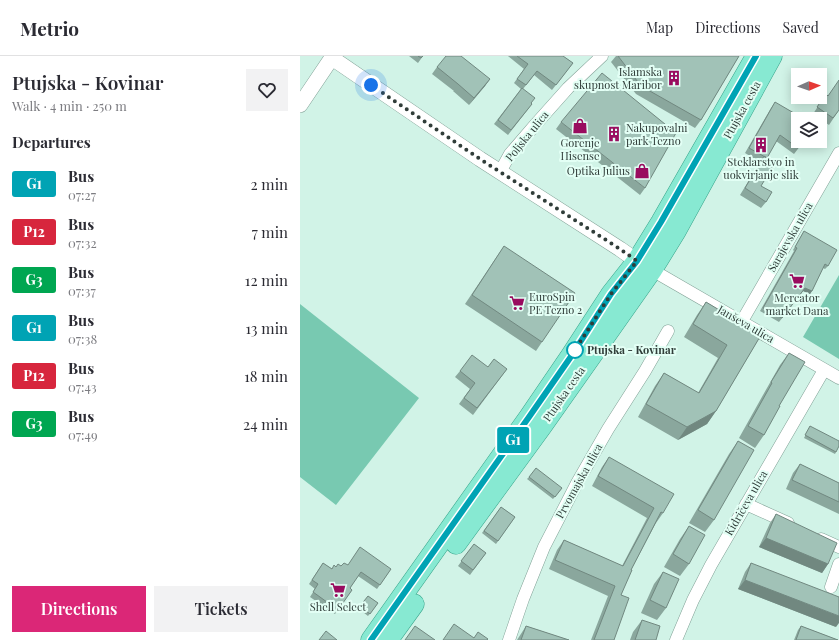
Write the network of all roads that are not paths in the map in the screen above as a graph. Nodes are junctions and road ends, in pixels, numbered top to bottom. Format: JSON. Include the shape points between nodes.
{"nodes":[{"id":1,"x":602,"y":56,"type":"edge"},
{"id":2,"x":756,"y":56,"type":"edge"},
{"id":3,"x":772,"y":56,"type":"edge"},
{"id":4,"x":331,"y":57,"type":"edge"},
{"id":5,"x":300,"y":105,"type":"edge"},
{"id":6,"x":839,"y":153,"type":"edge"},
{"id":7,"x":500,"y":172,"type":"junction"},
{"id":8,"x":645,"y":266,"type":"junction"},
{"id":9,"x":742,"y":321,"type":"junction"},
{"id":10,"x":668,"y":331,"type":"dead end"},
{"id":11,"x":824,"y":370,"type":"junction"},
{"id":12,"x":839,"y":378,"type":"edge"},
{"id":13,"x":746,"y":504,"type":"junction"},
{"id":14,"x":799,"y":528,"type":"edge"},
{"id":15,"x":812,"y":534,"type":"edge"},
{"id":16,"x":839,"y":547,"type":"edge"},
{"id":17,"x":839,"y":564,"type":"edge"},
{"id":18,"x":831,"y":587,"type":"dead end"},
{"id":19,"x":371,"y":640,"type":"edge"},
{"id":20,"x":388,"y":640,"type":"edge"},
{"id":21,"x":509,"y":640,"type":"edge"},
{"id":22,"x":676,"y":640,"type":"edge"}],
"edges":[{"from":1,"to":7,"type":"street","name":"Poljska ulica","via":[[568,88],[518,144]]},
{"from":2,"to":8,"type":"main road","name":"Ptujska cesta","via":[[661,222]]},
{"from":3,"to":8,"type":"main road","name":"Ptujska cesta","via":[[676,231]]},
{"from":4,"to":5,"type":"street"},
{"from":4,"to":7,"type":"street","name":"Poljska ulica"},
{"from":6,"to":9,"type":"street","name":"Sarajevska ulica"},
{"from":7,"to":8,"type":"street","name":"Poljska ulica"},
{"from":8,"to":9,"type":"street","name":"Janševa ulica"},
{"from":8,"to":19,"type":"main road","name":"Ptujska cesta","via":[[611,294],[570,358]]},
{"from":8,"to":20,"type":"main road","name":"Ptujska cesta","via":[[542,426]]},
{"from":9,"to":11,"type":"street","name":"Janševa ulica"},
{"from":10,"to":21,"type":"street","name":"Prvomajska ulica","via":[[577,483],[544,547]]},
{"from":11,"to":12,"type":"street","name":"Janševa ulica"},
{"from":11,"to":13,"type":"street","name":"Kidričeva ulica"},
{"from":13,"to":14,"type":"street"},
{"from":13,"to":22,"type":"street","name":"Kidričeva ulica","via":[[693,600]]},
{"from":15,"to":16,"type":"street"},
{"from":17,"to":18,"type":"street"}]}
